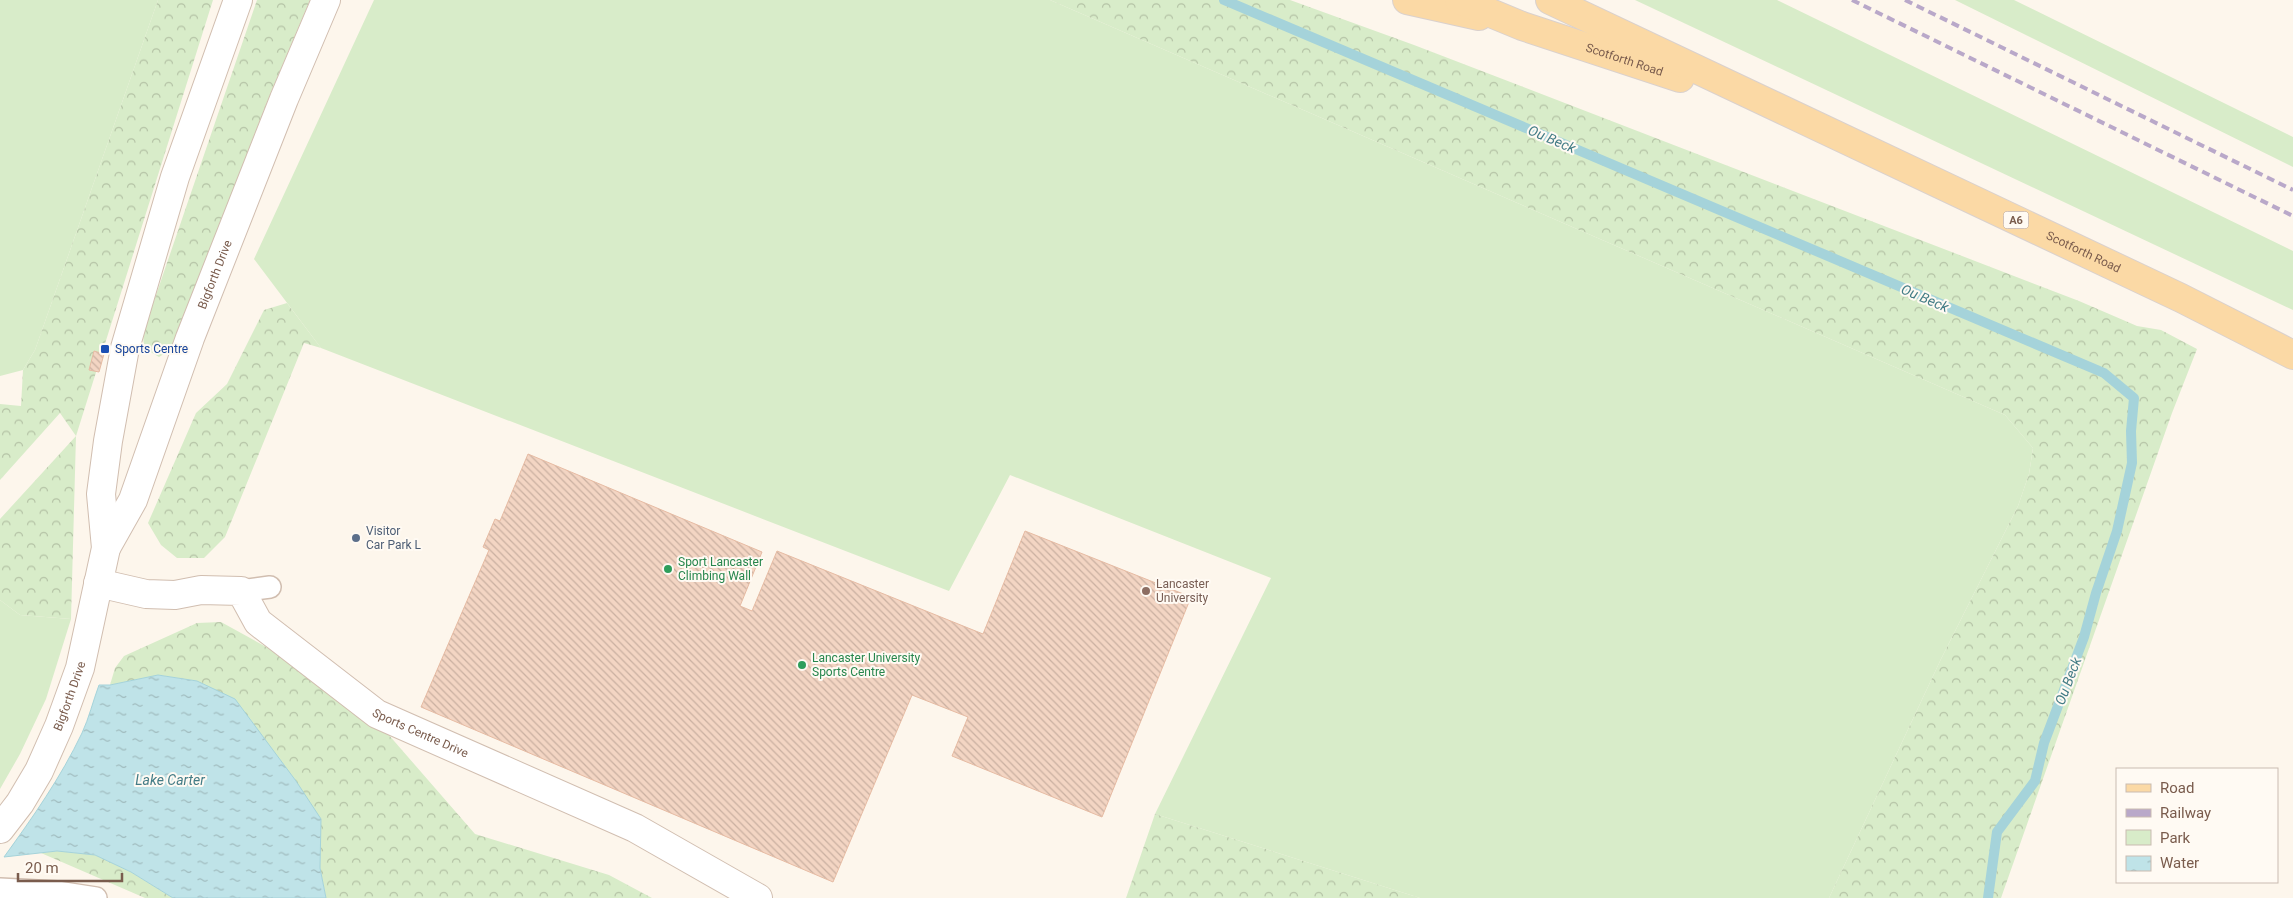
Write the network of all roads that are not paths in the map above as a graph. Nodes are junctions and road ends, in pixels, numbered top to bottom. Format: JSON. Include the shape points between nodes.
{"nodes":[{"id":1,"x":238,"y":0,"type":"edge"},
{"id":2,"x":326,"y":0,"type":"edge"},
{"id":3,"x":1407,"y":0,"type":"edge"},
{"id":4,"x":1459,"y":0,"type":"edge"},
{"id":5,"x":1550,"y":0,"type":"edge"},
{"id":6,"x":1522,"y":26,"type":"junction"},
{"id":7,"x":1791,"y":115,"type":"junction"},
{"id":8,"x":2293,"y":355,"type":"edge"},
{"id":9,"x":106,"y":548,"type":"junction"},
{"id":10,"x":98,"y":583,"type":"junction"},
{"id":11,"x":270,"y":586,"type":"dead end"},
{"id":12,"x":241,"y":591,"type":"junction"},
{"id":13,"x":0,"y":829,"type":"edge"},
{"id":14,"x":0,"y":890,"type":"edge"},
{"id":15,"x":96,"y":898,"type":"edge"},
{"id":16,"x":758,"y":898,"type":"edge"}],
"edges":[{"from":1,"to":9,"type":"street","name":"Bigforth Drive","via":[[175,177],[125,348],[101,494]]},
{"from":2,"to":9,"type":"street","name":"Bigforth Drive","via":[[193,330],[134,500]]},
{"from":3,"to":6,"type":"main road"},
{"from":4,"to":6,"type":"main road","name":"Scotforth Road","number":"A6"},
{"from":5,"to":7,"type":"main road","name":"Scotforth Road","number":"A6"},
{"from":6,"to":7,"type":"main road","name":"Scotforth Road","number":"A6"},
{"from":7,"to":8,"type":"main road","name":"Scotforth Road","number":"A6","via":[[2181,298]]},
{"from":9,"to":10,"type":"street","name":"Bigforth Drive"},
{"from":10,"to":12,"type":"street","via":[[146,594]]},
{"from":10,"to":13,"type":"street","name":"Bigforth Drive","via":[[80,668],[59,726],[30,787]]},
{"from":11,"to":12,"type":"lane"},
{"from":12,"to":16,"type":"street","name":"Sports Centre Drive","via":[[258,622],[378,714],[635,828]]},
{"from":14,"to":15,"type":"lane","via":[[57,892]]}]}
